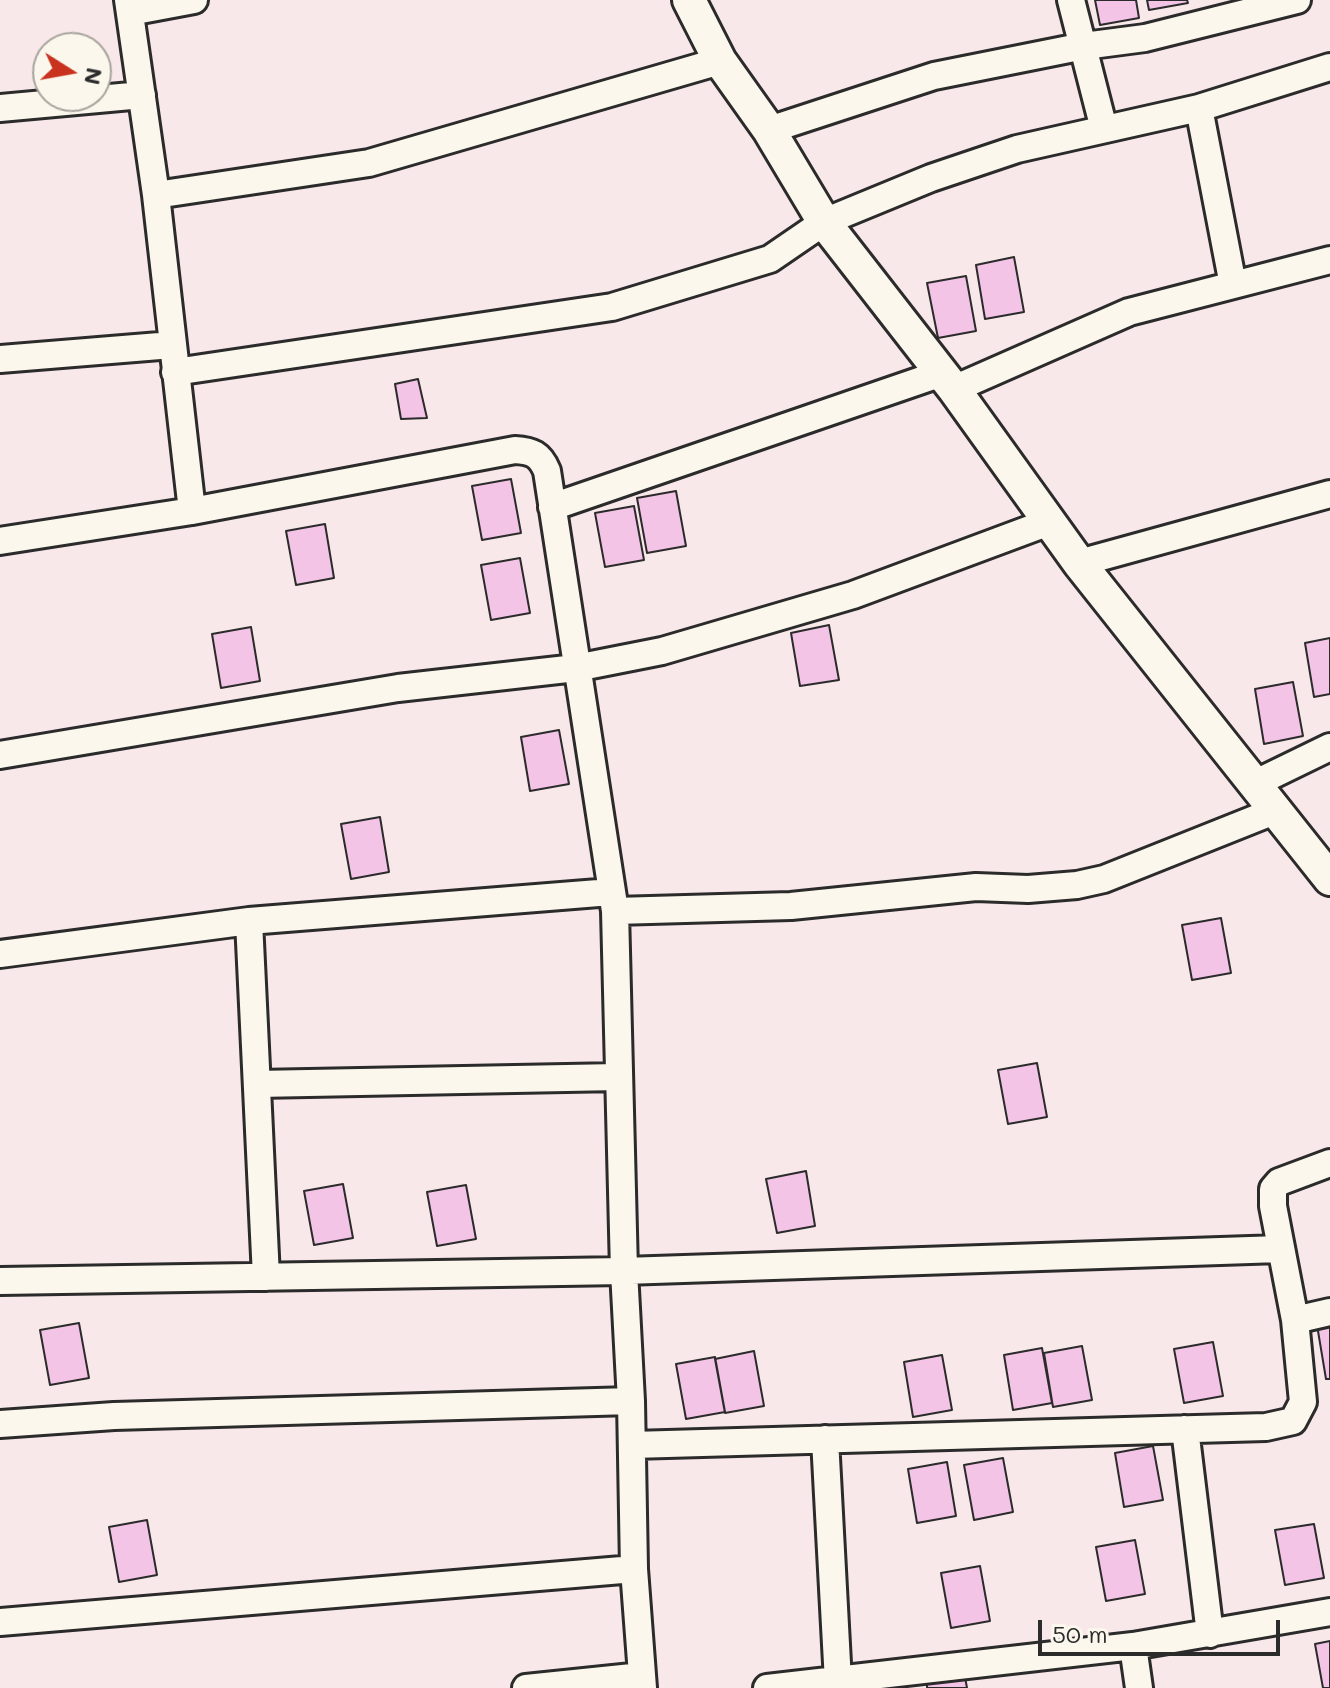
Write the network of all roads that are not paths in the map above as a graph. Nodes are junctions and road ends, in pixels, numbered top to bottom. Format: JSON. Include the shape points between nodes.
{"nodes":[{"id":1,"x":194,"y":0,"type":"edge"},
{"id":2,"x":689,"y":0,"type":"edge"},
{"id":3,"x":1071,"y":0,"type":"edge"},
{"id":4,"x":1297,"y":0,"type":"edge"},
{"id":5,"x":129,"y":6,"type":"edge"},
{"id":6,"x":1084,"y":46,"type":"junction"},
{"id":7,"x":720,"y":61,"type":"junction"},
{"id":8,"x":1330,"y":67,"type":"edge"},
{"id":9,"x":142,"y":95,"type":"junction"},
{"id":10,"x":0,"y":108,"type":"edge"},
{"id":11,"x":1199,"y":108,"type":"junction"},
{"id":12,"x":1104,"y":129,"type":"junction"},
{"id":13,"x":769,"y":130,"type":"junction"},
{"id":14,"x":156,"y":195,"type":"junction"},
{"id":15,"x":824,"y":222,"type":"junction"},
{"id":16,"x":1330,"y":260,"type":"edge"},
{"id":17,"x":1233,"y":285,"type":"junction"},
{"id":18,"x":172,"y":345,"type":"junction"},
{"id":19,"x":0,"y":359,"type":"edge"},
{"id":20,"x":175,"y":372,"type":"junction"},
{"id":21,"x":948,"y":381,"type":"junction"},
{"id":22,"x":1330,"y":494,"type":"edge"},
{"id":23,"x":552,"y":507,"type":"junction"},
{"id":24,"x":192,"y":511,"type":"junction"},
{"id":25,"x":1049,"y":522,"type":"junction"},
{"id":26,"x":0,"y":541,"type":"edge"},
{"id":27,"x":1079,"y":563,"type":"junction"},
{"id":28,"x":576,"y":668,"type":"junction"},
{"id":29,"x":1330,"y":747,"type":"edge"},
{"id":30,"x":0,"y":755,"type":"edge"},
{"id":31,"x":1256,"y":783,"type":"junction"},
{"id":32,"x":1277,"y":810,"type":"junction"},
{"id":33,"x":1330,"y":879,"type":"edge"},
{"id":34,"x":613,"y":902,"type":"junction"},
{"id":35,"x":249,"y":921,"type":"junction"},
{"id":36,"x":0,"y":954,"type":"edge"},
{"id":37,"x":618,"y":1077,"type":"junction"},
{"id":38,"x":257,"y":1084,"type":"junction"},
{"id":39,"x":1330,"y":1163,"type":"edge"},
{"id":40,"x":1280,"y":1249,"type":"junction"},
{"id":41,"x":624,"y":1271,"type":"junction"},
{"id":42,"x":266,"y":1277,"type":"junction"},
{"id":43,"x":0,"y":1281,"type":"edge"},
{"id":44,"x":1330,"y":1312,"type":"edge"},
{"id":45,"x":1295,"y":1320,"type":"junction"},
{"id":46,"x":631,"y":1401,"type":"junction"},
{"id":47,"x":0,"y":1424,"type":"edge"},
{"id":48,"x":1185,"y":1429,"type":"junction"},
{"id":49,"x":825,"y":1439,"type":"junction"},
{"id":50,"x":632,"y":1445,"type":"junction"},
{"id":51,"x":634,"y":1569,"type":"junction"},
{"id":52,"x":1330,"y":1612,"type":"edge"},
{"id":53,"x":0,"y":1622,"type":"edge"},
{"id":54,"x":1210,"y":1634,"type":"junction"},
{"id":55,"x":1133,"y":1646,"type":"junction"},
{"id":56,"x":642,"y":1682,"type":"edge"},
{"id":57,"x":838,"y":1682,"type":"junction"},
{"id":58,"x":526,"y":1688,"type":"edge"},
{"id":59,"x":767,"y":1688,"type":"edge"},
{"id":60,"x":1139,"y":1688,"type":"edge"}],
"edges":[{"from":1,"to":5,"type":"street"},
{"from":2,"to":7,"type":"street"},
{"from":3,"to":6,"type":"street"},
{"from":4,"to":6,"type":"street","via":[[1145,38]]},
{"from":5,"to":9,"type":"street"},
{"from":6,"to":12,"type":"street"},
{"from":6,"to":13,"type":"street","via":[[934,76]]},
{"from":7,"to":13,"type":"street"},
{"from":7,"to":14,"type":"street","via":[[369,163]]},
{"from":8,"to":11,"type":"street"},
{"from":9,"to":10,"type":"street"},
{"from":9,"to":14,"type":"street"},
{"from":11,"to":12,"type":"street"},
{"from":11,"to":17,"type":"street"},
{"from":12,"to":15,"type":"street","via":[[1017,149]]},
{"from":13,"to":15,"type":"street"},
{"from":14,"to":18,"type":"street"},
{"from":15,"to":20,"type":"street","via":[[770,259],[612,307]]},
{"from":15,"to":21,"type":"street"},
{"from":16,"to":17,"type":"street"},
{"from":17,"to":21,"type":"street","via":[[1129,312]]},
{"from":18,"to":19,"type":"street"},
{"from":18,"to":20,"type":"street"},
{"from":20,"to":24,"type":"street"},
{"from":21,"to":23,"type":"street"},
{"from":21,"to":25,"type":"street"},
{"from":22,"to":27,"type":"street"},
{"from":23,"to":24,"type":"street","via":[[541,457],[515,450]]},
{"from":23,"to":28,"type":"street"},
{"from":24,"to":26,"type":"street"},
{"from":25,"to":27,"type":"street"},
{"from":25,"to":28,"type":"street","via":[[853,595],[662,651]]},
{"from":27,"to":31,"type":"street"},
{"from":28,"to":30,"type":"street","via":[[398,688]]},
{"from":28,"to":34,"type":"street"},
{"from":29,"to":31,"type":"street"},
{"from":31,"to":32,"type":"street"},
{"from":32,"to":33,"type":"street"},
{"from":32,"to":34,"type":"street","via":[[1077,885],[976,887],[791,906]]},
{"from":34,"to":35,"type":"street"},
{"from":34,"to":37,"type":"street"},
{"from":35,"to":36,"type":"street"},
{"from":35,"to":38,"type":"street"},
{"from":37,"to":38,"type":"street"},
{"from":37,"to":41,"type":"street"},
{"from":38,"to":42,"type":"street"},
{"from":39,"to":40,"type":"street","via":[[1273,1189]]},
{"from":40,"to":41,"type":"street"},
{"from":40,"to":45,"type":"street"},
{"from":41,"to":42,"type":"street"},
{"from":41,"to":46,"type":"street"},
{"from":42,"to":43,"type":"street"},
{"from":44,"to":45,"type":"street"},
{"from":45,"to":48,"type":"street","via":[[1303,1402],[1293,1421]]},
{"from":46,"to":47,"type":"street"},
{"from":46,"to":50,"type":"street"},
{"from":48,"to":49,"type":"street"},
{"from":48,"to":54,"type":"street"},
{"from":49,"to":50,"type":"street"},
{"from":49,"to":57,"type":"street"},
{"from":50,"to":51,"type":"street"},
{"from":51,"to":53,"type":"street"},
{"from":51,"to":56,"type":"street"},
{"from":52,"to":54,"type":"street"},
{"from":54,"to":55,"type":"street"},
{"from":55,"to":57,"type":"street"},
{"from":55,"to":60,"type":"street"},
{"from":56,"to":58,"type":"street"},
{"from":57,"to":59,"type":"street"}]}
